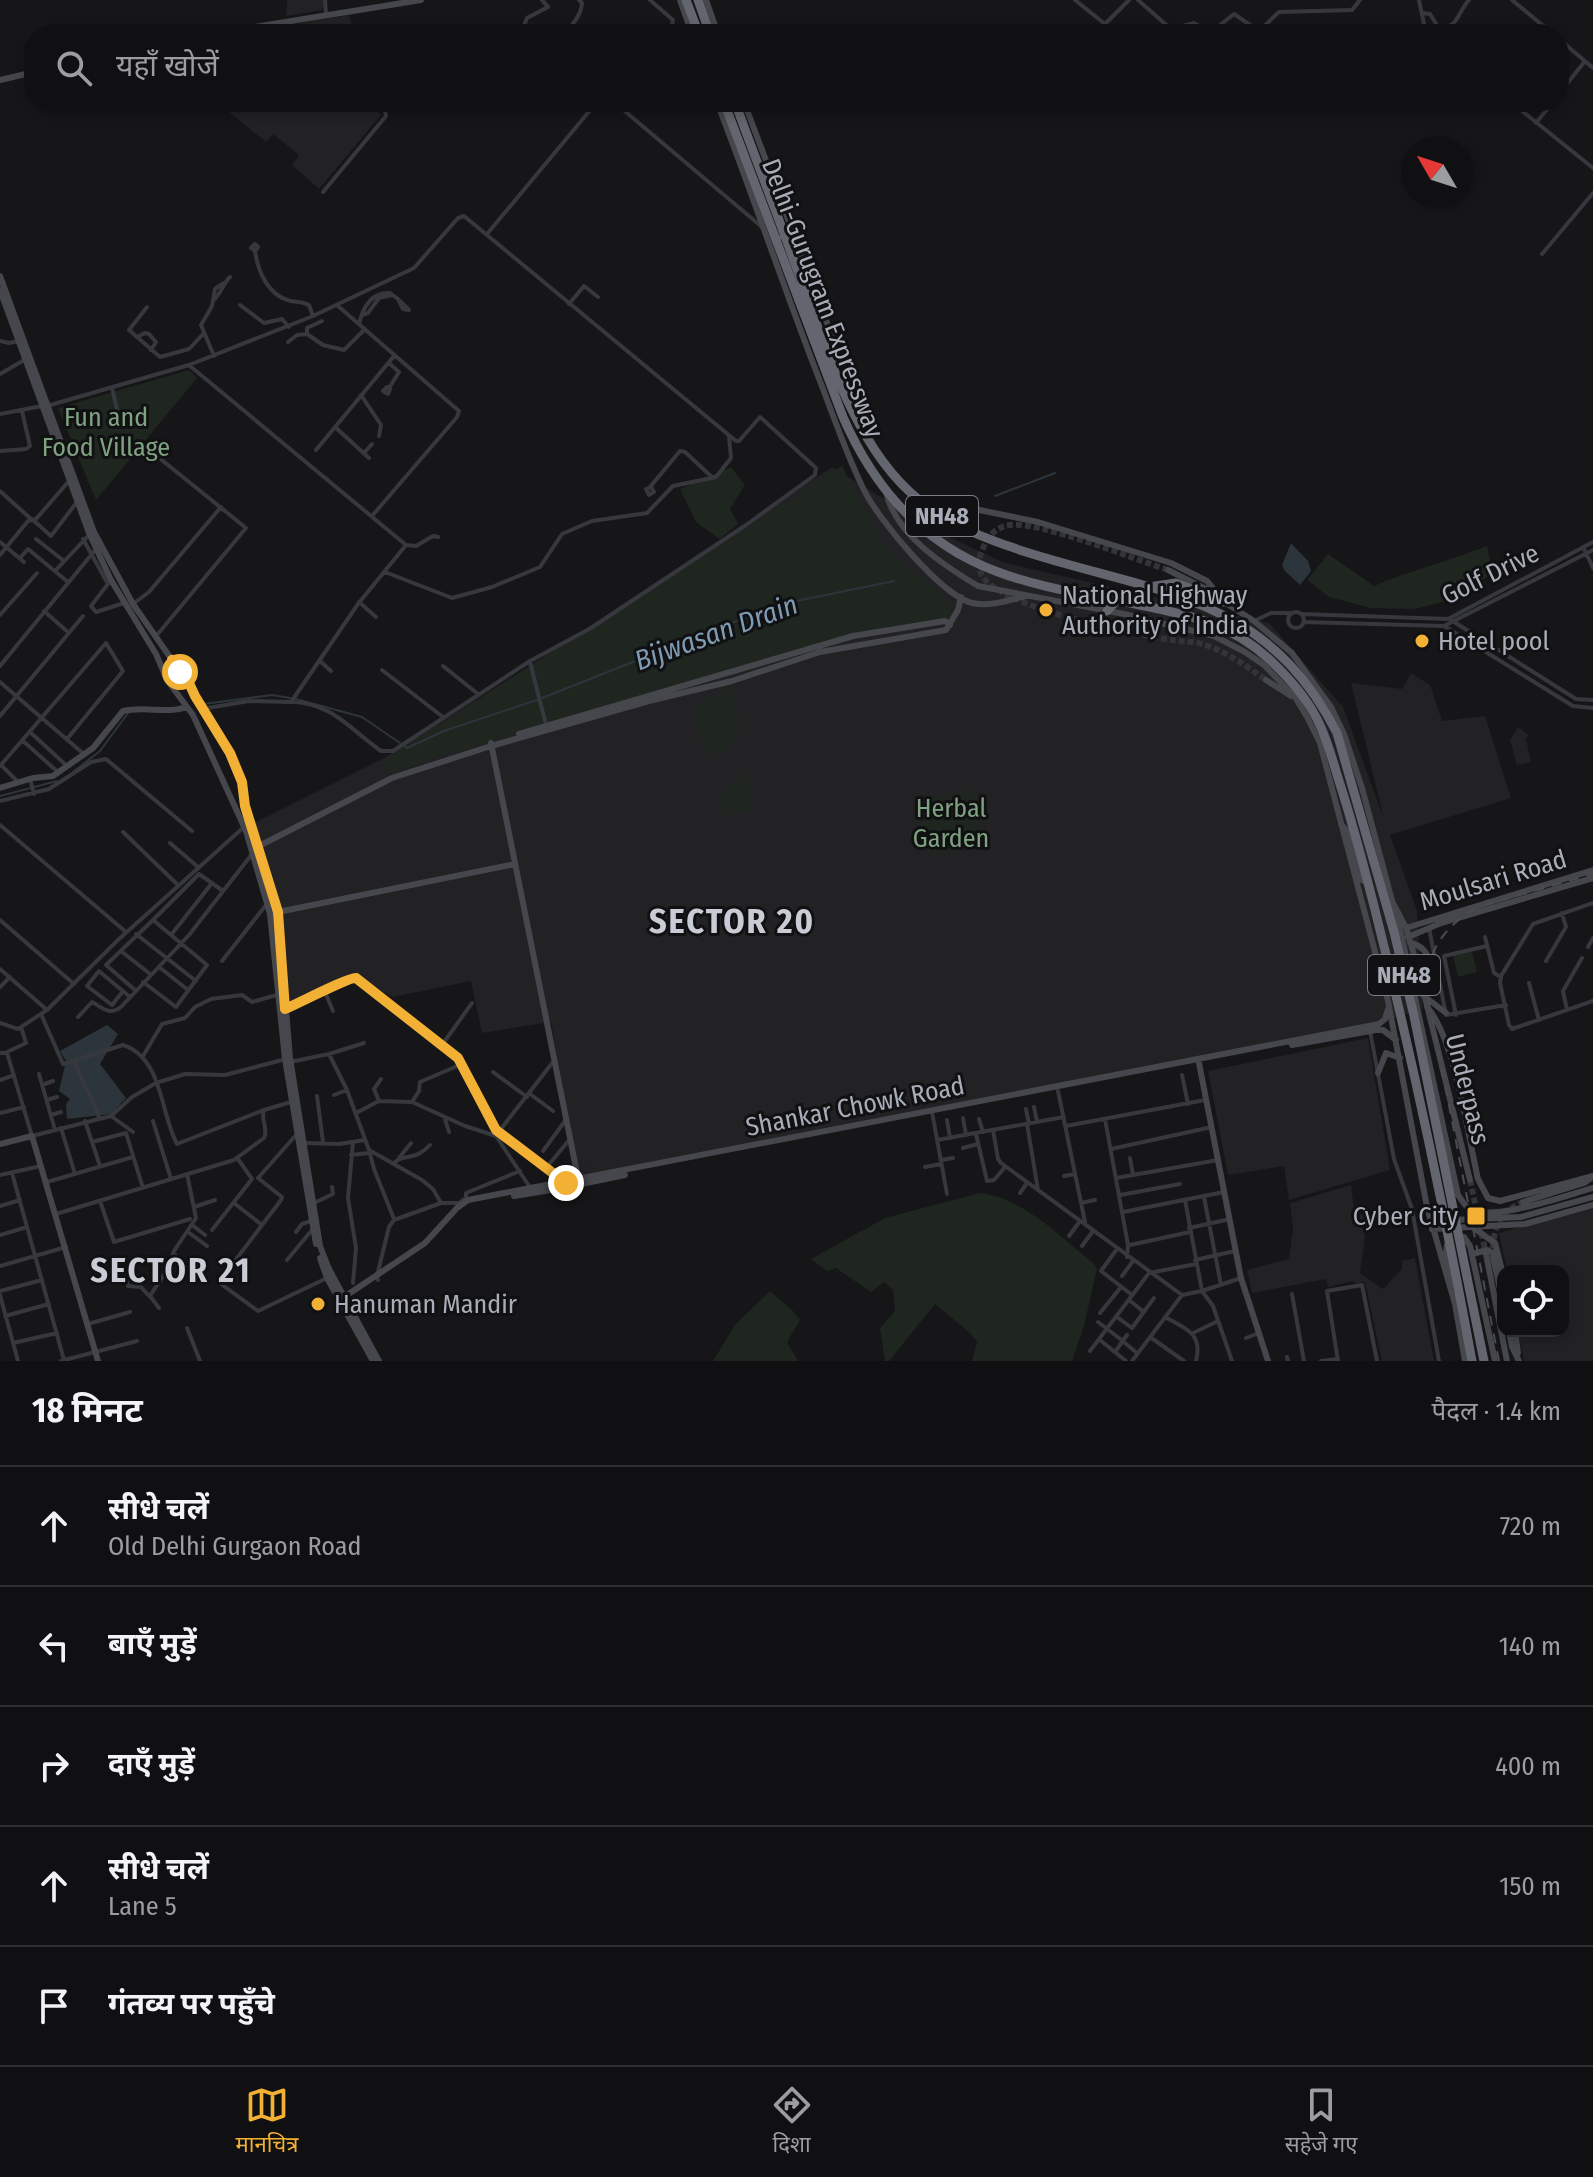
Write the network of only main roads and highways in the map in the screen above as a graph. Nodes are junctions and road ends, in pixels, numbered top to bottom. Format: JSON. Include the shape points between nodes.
{"nodes":[{"id":1,"x":421,"y":0,"type":"edge"},
{"id":2,"x":680,"y":0,"type":"edge"},
{"id":3,"x":686,"y":0,"type":"edge"},
{"id":4,"x":698,"y":0,"type":"edge"},
{"id":5,"x":706,"y":0,"type":"edge"},
{"id":6,"x":699,"y":18,"type":"junction"},
{"id":7,"x":267,"y":24,"type":"edge"},
{"id":8,"x":688,"y":24,"type":"edge"},
{"id":9,"x":699,"y":24,"type":"edge"},
{"id":10,"x":703,"y":24,"type":"edge"},
{"id":11,"x":714,"y":24,"type":"edge"},
{"id":12,"x":24,"y":74,"type":"edge"},
{"id":13,"x":0,"y":80,"type":"edge"},
{"id":14,"x":721,"y":112,"type":"edge"},
{"id":15,"x":728,"y":112,"type":"edge"},
{"id":16,"x":739,"y":112,"type":"edge"},
{"id":17,"x":748,"y":112,"type":"edge"},
{"id":18,"x":784,"y":236,"type":"junction"},
{"id":19,"x":798,"y":244,"type":"junction"},
{"id":20,"x":0,"y":276,"type":"edge"},
{"id":21,"x":0,"y":290,"type":"edge"},
{"id":22,"x":5,"y":305,"type":"edge"},
{"id":23,"x":26,"y":359,"type":"junction"},
{"id":24,"x":836,"y":370,"type":"junction"},
{"id":25,"x":45,"y":406,"type":"junction"},
{"id":26,"x":886,"y":492,"type":"junction"},
{"id":27,"x":931,"y":508,"type":"junction"},
{"id":28,"x":886,"y":525,"type":"junction"},
{"id":29,"x":903,"y":525,"type":"junction"},
{"id":30,"x":89,"y":535,"type":"junction"},
{"id":31,"x":1168,"y":570,"type":"tunnel mouth"},
{"id":32,"x":1152,"y":586,"type":"junction"},
{"id":33,"x":1027,"y":596,"type":"junction"},
{"id":34,"x":961,"y":597,"type":"junction"},
{"id":35,"x":1117,"y":600,"type":"junction"},
{"id":36,"x":1224,"y":602,"type":"junction"},
{"id":37,"x":130,"y":604,"type":"junction"},
{"id":38,"x":1107,"y":611,"type":"junction"},
{"id":39,"x":948,"y":627,"type":"junction"},
{"id":40,"x":156,"y":654,"type":"junction"},
{"id":41,"x":172,"y":660,"type":"junction"},
{"id":42,"x":1266,"y":680,"type":"tunnel mouth"},
{"id":43,"x":1295,"y":697,"type":"junction"},
{"id":44,"x":188,"y":709,"type":"junction"},
{"id":45,"x":491,"y":744,"type":"junction"},
{"id":46,"x":0,"y":788,"type":"edge"},
{"id":47,"x":228,"y":791,"type":"junction"},
{"id":48,"x":243,"y":792,"type":"junction"},
{"id":49,"x":1340,"y":823,"type":"junction"},
{"id":50,"x":258,"y":844,"type":"junction"},
{"id":51,"x":515,"y":864,"type":"junction"},
{"id":52,"x":1383,"y":869,"type":"junction"},
{"id":53,"x":1593,"y":870,"type":"edge"},
{"id":54,"x":1593,"y":878,"type":"edge"},
{"id":55,"x":1392,"y":902,"type":"junction"},
{"id":56,"x":274,"y":913,"type":"junction"},
{"id":57,"x":1409,"y":927,"type":"junction"},
{"id":58,"x":1418,"y":934,"type":"junction"},
{"id":59,"x":1409,"y":940,"type":"junction"},
{"id":60,"x":1418,"y":972,"type":"junction"},
{"id":61,"x":1424,"y":996,"type":"junction"},
{"id":62,"x":1388,"y":1001,"type":"junction"},
{"id":63,"x":1427,"y":1007,"type":"junction"},
{"id":64,"x":283,"y":1010,"type":"junction"},
{"id":65,"x":1446,"y":1013,"type":"road end"},
{"id":66,"x":1396,"y":1040,"type":"junction"},
{"id":67,"x":1400,"y":1058,"type":"junction"},
{"id":68,"x":288,"y":1060,"type":"junction"},
{"id":69,"x":1199,"y":1063,"type":"junction"},
{"id":70,"x":1378,"y":1073,"type":"road end"},
{"id":71,"x":932,"y":1113,"type":"junction"},
{"id":72,"x":1447,"y":1142,"type":"junction"},
{"id":73,"x":0,"y":1144,"type":"edge"},
{"id":74,"x":300,"y":1144,"type":"junction"},
{"id":75,"x":1418,"y":1157,"type":"junction"},
{"id":76,"x":1593,"y":1176,"type":"edge"},
{"id":77,"x":1470,"y":1180,"type":"tunnel mouth"},
{"id":78,"x":579,"y":1182,"type":"junction"},
{"id":79,"x":1593,"y":1188,"type":"edge"},
{"id":80,"x":1593,"y":1197,"type":"edge"},
{"id":81,"x":1524,"y":1198,"type":"junction"},
{"id":82,"x":310,"y":1204,"type":"junction"},
{"id":83,"x":1593,"y":1205,"type":"edge"},
{"id":84,"x":1501,"y":1211,"type":"junction"},
{"id":85,"x":1454,"y":1218,"type":"junction"},
{"id":86,"x":1430,"y":1221,"type":"junction"},
{"id":87,"x":1471,"y":1228,"type":"junction"},
{"id":88,"x":1432,"y":1229,"type":"junction"},
{"id":89,"x":1452,"y":1229,"type":"junction"},
{"id":90,"x":1456,"y":1245,"type":"junction"},
{"id":91,"x":1472,"y":1254,"type":"junction"},
{"id":92,"x":1493,"y":1256,"type":"junction"},
{"id":93,"x":1498,"y":1265,"type":"edge"},
{"id":94,"x":1497,"y":1275,"type":"edge"},
{"id":95,"x":330,"y":1277,"type":"junction"},
{"id":96,"x":378,"y":1278,"type":"junction"},
{"id":97,"x":343,"y":1300,"type":"junction"},
{"id":98,"x":1455,"y":1304,"type":"junction"},
{"id":99,"x":1514,"y":1337,"type":"edge"},
{"id":100,"x":98,"y":1361,"type":"edge"},
{"id":101,"x":376,"y":1361,"type":"edge"},
{"id":102,"x":1268,"y":1361,"type":"edge"},
{"id":103,"x":1465,"y":1361,"type":"edge"},
{"id":104,"x":1472,"y":1361,"type":"edge"},
{"id":105,"x":1484,"y":1361,"type":"edge"},
{"id":106,"x":1495,"y":1361,"type":"edge"},
{"id":107,"x":1507,"y":1361,"type":"edge"},
{"id":108,"x":1520,"y":1361,"type":"edge"}],
"edges":[{"from":1,"to":7,"type":"main road"},
{"from":2,"to":8,"type":"main road"},
{"from":3,"to":6,"type":"highway"},
{"from":4,"to":6,"type":"highway"},
{"from":5,"to":11,"type":"main road"},
{"from":6,"to":9,"type":"highway"},
{"from":6,"to":10,"type":"highway"},
{"from":12,"to":13,"type":"main road"},
{"from":14,"to":28,"type":"main road","via":[[853,464]]},
{"from":15,"to":26,"type":"highway","name":"Delhi-Gurugram Expressway","number":"NH48","via":[[843,417],[857,450]]},
{"from":16,"to":18,"type":"highway","name":"Delhi-Gurugram Expressway","number":"NH48"},
{"from":17,"to":19,"type":"main road"},
{"from":18,"to":19,"type":"highway"},
{"from":18,"to":24,"type":"highway","name":"Delhi-Gurugram Expressway","number":"NH48"},
{"from":19,"to":24,"type":"main road","via":[[838,352]]},
{"from":20,"to":22,"type":"main road"},
{"from":21,"to":22,"type":"main road"},
{"from":22,"to":23,"type":"main road"},
{"from":22,"to":23,"type":"main road"},
{"from":23,"to":25,"type":"main road"},
{"from":24,"to":27,"type":"highway","name":"Delhi-Gurugram Expressway","number":"NH48","via":[[868,443],[889,471]]},
{"from":25,"to":30,"type":"main road"},
{"from":25,"to":30,"type":"main road"},
{"from":26,"to":29,"type":"main road"},
{"from":26,"to":35,"type":"highway","name":"Delhi-Gurugram Expressway","number":"NH48","via":[[931,537],[998,572]]},
{"from":27,"to":32,"type":"highway","name":"Delhi-Gurugram Expressway","number":"NH48","via":[[986,539]]},
{"from":27,"to":36,"type":"main road","via":[[965,507],[1027,519],[1155,557],[1207,581]]},
{"from":28,"to":29,"type":"main road"},
{"from":28,"to":34,"type":"main road"},
{"from":29,"to":33,"type":"main road","via":[[943,563],[978,586]]},
{"from":30,"to":37,"type":"main road"},
{"from":30,"to":37,"type":"main road","via":[[110,582]]},
{"from":31,"to":36,"type":"main road"},
{"from":32,"to":36,"type":"highway","via":[[1176,583]]},
{"from":32,"to":90,"type":"highway","name":"Delhi-Gurugram Expressway","number":"NH48","via":[[1250,630],[1287,662],[1337,733],[1414,1016]]},
{"from":33,"to":34,"type":"main road","via":[[973,604]]},
{"from":33,"to":38,"type":"main road"},
{"from":34,"to":39,"type":"main road"},
{"from":35,"to":38,"type":"highway"},
{"from":35,"to":90,"type":"highway","name":"Delhi-Gurugram Expressway","number":"NH48","via":[[1229,629],[1270,660],[1316,717],[1351,819]]},
{"from":36,"to":52,"type":"main road","via":[[1292,653],[1331,707],[1362,788]]},
{"from":37,"to":40,"type":"main road"},
{"from":37,"to":41,"type":"main road"},
{"from":38,"to":43,"type":"main road","via":[[1228,642],[1264,665]]},
{"from":39,"to":45,"type":"main road","via":[[820,652],[732,681]]},
{"from":39,"to":45,"type":"main road","via":[[941,621],[853,636]]},
{"from":40,"to":41,"type":"main road","via":[[177,681],[181,676]]},
{"from":40,"to":44,"type":"main road"},
{"from":41,"to":48,"type":"main road","via":[[183,670],[230,753]]},
{"from":42,"to":43,"type":"main road"},
{"from":43,"to":49,"type":"main road","via":[[1320,743]]},
{"from":44,"to":46,"type":"main road","via":[[123,711],[83,761],[49,777]]},
{"from":44,"to":47,"type":"main road"},
{"from":45,"to":50,"type":"main road","via":[[386,778]]},
{"from":45,"to":51,"type":"main road"},
{"from":47,"to":48,"type":"main road","via":[[232,784]]},
{"from":47,"to":56,"type":"main road"},
{"from":48,"to":50,"type":"main road"},
{"from":49,"to":52,"type":"main road","via":[[1348,832],[1363,881],[1376,882]]},
{"from":49,"to":62,"type":"main road"},
{"from":50,"to":56,"type":"main road"},
{"from":51,"to":56,"type":"main road"},
{"from":51,"to":78,"type":"main road"},
{"from":52,"to":55,"type":"main road"},
{"from":53,"to":57,"type":"main road","name":"Moulsari Road"},
{"from":54,"to":58,"type":"main road","name":"Moulsari Road"},
{"from":55,"to":57,"type":"main road"},
{"from":55,"to":72,"type":"main road"},
{"from":56,"to":64,"type":"main road"},
{"from":56,"to":64,"type":"main road"},
{"from":57,"to":58,"type":"main road"},
{"from":57,"to":59,"type":"main road"},
{"from":58,"to":59,"type":"main road","name":"Moulsari Road"},
{"from":59,"to":60,"type":"main road"},
{"from":59,"to":60,"type":"main road","via":[[1429,958],[1429,967]]},
{"from":60,"to":61,"type":"main road"},
{"from":61,"to":63,"type":"main road"},
{"from":61,"to":65,"type":"main road"},
{"from":62,"to":66,"type":"main road"},
{"from":62,"to":71,"type":"main road","name":"Shankar Chowk Road","via":[[1388,1013],[1379,1024]]},
{"from":63,"to":77,"type":"main road","name":"Underpass"},
{"from":63,"to":81,"type":"main road","via":[[1446,1041],[1481,1187],[1494,1200]]},
{"from":64,"to":68,"type":"main road"},
{"from":66,"to":67,"type":"main road"},
{"from":66,"to":69,"type":"main road","name":"Shankar Chowk Road","via":[[1383,1030],[1370,1031]]},
{"from":67,"to":70,"type":"main road","via":[[1386,1053]]},
{"from":67,"to":75,"type":"main road"},
{"from":68,"to":74,"type":"main road"},
{"from":68,"to":74,"type":"main road"},
{"from":69,"to":71,"type":"main road","name":"Shankar Chowk Road"},
{"from":69,"to":102,"type":"main road","via":[[1241,1278]]},
{"from":71,"to":78,"type":"main road","name":"Shankar Chowk Road"},
{"from":72,"to":75,"type":"main road","via":[[1428,1138]]},
{"from":72,"to":84,"type":"main road","via":[[1458,1195],[1467,1208]]},
{"from":73,"to":100,"type":"main road","via":[[32,1136]]},
{"from":74,"to":82,"type":"main road"},
{"from":75,"to":86,"type":"main road"},
{"from":76,"to":81,"type":"main road"},
{"from":78,"to":96,"type":"main road","name":"Shankar Chowk Road","via":[[466,1205],[428,1246]]},
{"from":78,"to":96,"type":"main road","name":"Shankar Chowk Road","via":[[462,1203],[425,1243]]},
{"from":79,"to":84,"type":"main road"},
{"from":80,"to":85,"type":"main road","via":[[1521,1217]]},
{"from":81,"to":84,"type":"main road"},
{"from":82,"to":95,"type":"main road"},
{"from":82,"to":95,"type":"main road","via":[[312,1230]]},
{"from":83,"to":87,"type":"main road","via":[[1525,1224]]},
{"from":85,"to":86,"type":"main road"},
{"from":85,"to":89,"type":"main road"},
{"from":86,"to":88,"type":"main road"},
{"from":87,"to":89,"type":"main road"},
{"from":87,"to":92,"type":"main road","via":[[1490,1238]]},
{"from":88,"to":89,"type":"main road"},
{"from":88,"to":98,"type":"main road"},
{"from":90,"to":104,"type":"highway","name":"Delhi-Gurugram Expressway","number":"NH48"},
{"from":90,"to":105,"type":"highway","name":"Delhi-Gurugram Expressway","number":"NH48"},
{"from":91,"to":92,"type":"main road","via":[[1491,1251]]},
{"from":91,"to":98,"type":"main road","via":[[1464,1237],[1449,1241],[1446,1252]]},
{"from":91,"to":106,"type":"main road"},
{"from":92,"to":93,"type":"main road"},
{"from":92,"to":94,"type":"main road"},
{"from":92,"to":107,"type":"main road"},
{"from":95,"to":97,"type":"main road"},
{"from":96,"to":97,"type":"main road","name":"Shankar Chowk Road"},
{"from":97,"to":101,"type":"main road"},
{"from":98,"to":103,"type":"main road"},
{"from":99,"to":108,"type":"main road"}]}
